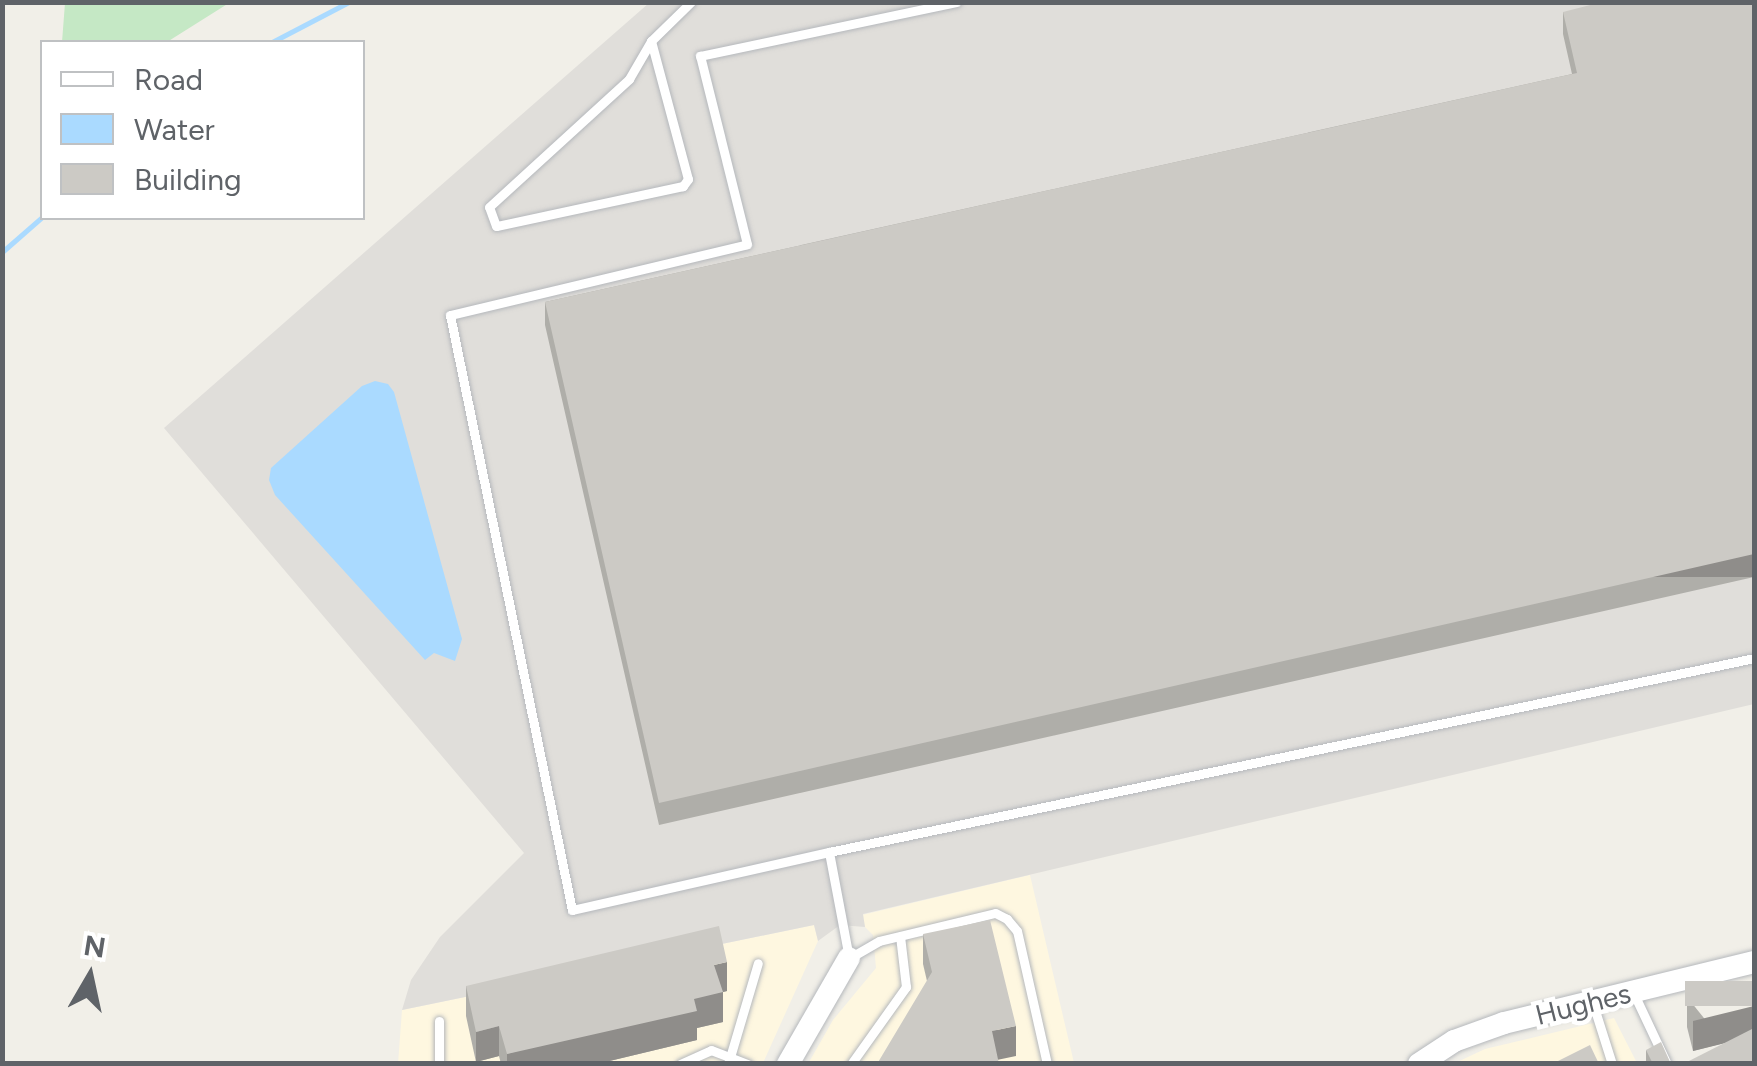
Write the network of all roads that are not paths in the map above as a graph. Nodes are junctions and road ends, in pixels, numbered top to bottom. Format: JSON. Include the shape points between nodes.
{"nodes":[{"id":1,"x":690,"y":2,"type":"edge"},
{"id":2,"x":956,"y":2,"type":"edge"},
{"id":3,"x":650,"y":41,"type":"junction"},
{"id":4,"x":1754,"y":658,"type":"edge"},
{"id":5,"x":829,"y":852,"type":"junction"},
{"id":6,"x":900,"y":936,"type":"junction"},
{"id":7,"x":849,"y":958,"type":"junction"},
{"id":8,"x":1754,"y":962,"type":"edge"},
{"id":9,"x":758,"y":963,"type":"dead end"},
{"id":10,"x":1633,"y":992,"type":"junction"},
{"id":11,"x":1592,"y":1002,"type":"junction"},
{"id":12,"x":439,"y":1021,"type":"dead end"},
{"id":13,"x":1590,"y":1059,"type":"edge"},
{"id":14,"x":1610,"y":1059,"type":"edge"},
{"id":15,"x":729,"y":1060,"type":"edge"},
{"id":16,"x":439,"y":1064,"type":"edge"},
{"id":17,"x":680,"y":1064,"type":"edge"},
{"id":18,"x":748,"y":1064,"type":"edge"},
{"id":19,"x":788,"y":1064,"type":"edge"},
{"id":20,"x":850,"y":1064,"type":"edge"},
{"id":21,"x":1047,"y":1064,"type":"edge"},
{"id":22,"x":1420,"y":1064,"type":"edge"},
{"id":23,"x":1667,"y":1064,"type":"edge"}],
"edges":[{"from":1,"to":3,"type":"lane"},
{"from":2,"to":5,"type":"lane","via":[[700,56],[748,244],[450,315],[572,910]]},
{"from":3,"to":3,"type":"lane","via":[[629,79],[489,207],[496,226],[683,186],[688,179]]},
{"from":4,"to":5,"type":"lane"},
{"from":5,"to":7,"type":"lane"},
{"from":6,"to":7,"type":"lane"},
{"from":6,"to":20,"type":"lane","via":[[906,987]]},
{"from":6,"to":21,"type":"lane","via":[[995,914],[1007,919],[1017,931]]},
{"from":7,"to":19,"type":"street"},
{"from":8,"to":10,"type":"street","name":"Hughes"},
{"from":9,"to":15,"type":"lane"},
{"from":10,"to":11,"type":"street","name":"Hughes"},
{"from":10,"to":23,"type":"lane"},
{"from":11,"to":14,"type":"lane"},
{"from":11,"to":22,"type":"street","name":"Hughes","via":[[1454,1041]]},
{"from":12,"to":16,"type":"lane"},
{"from":13,"to":14,"type":"lane"},
{"from":15,"to":17,"type":"lane","via":[[711,1050]]},
{"from":15,"to":18,"type":"lane"}]}
